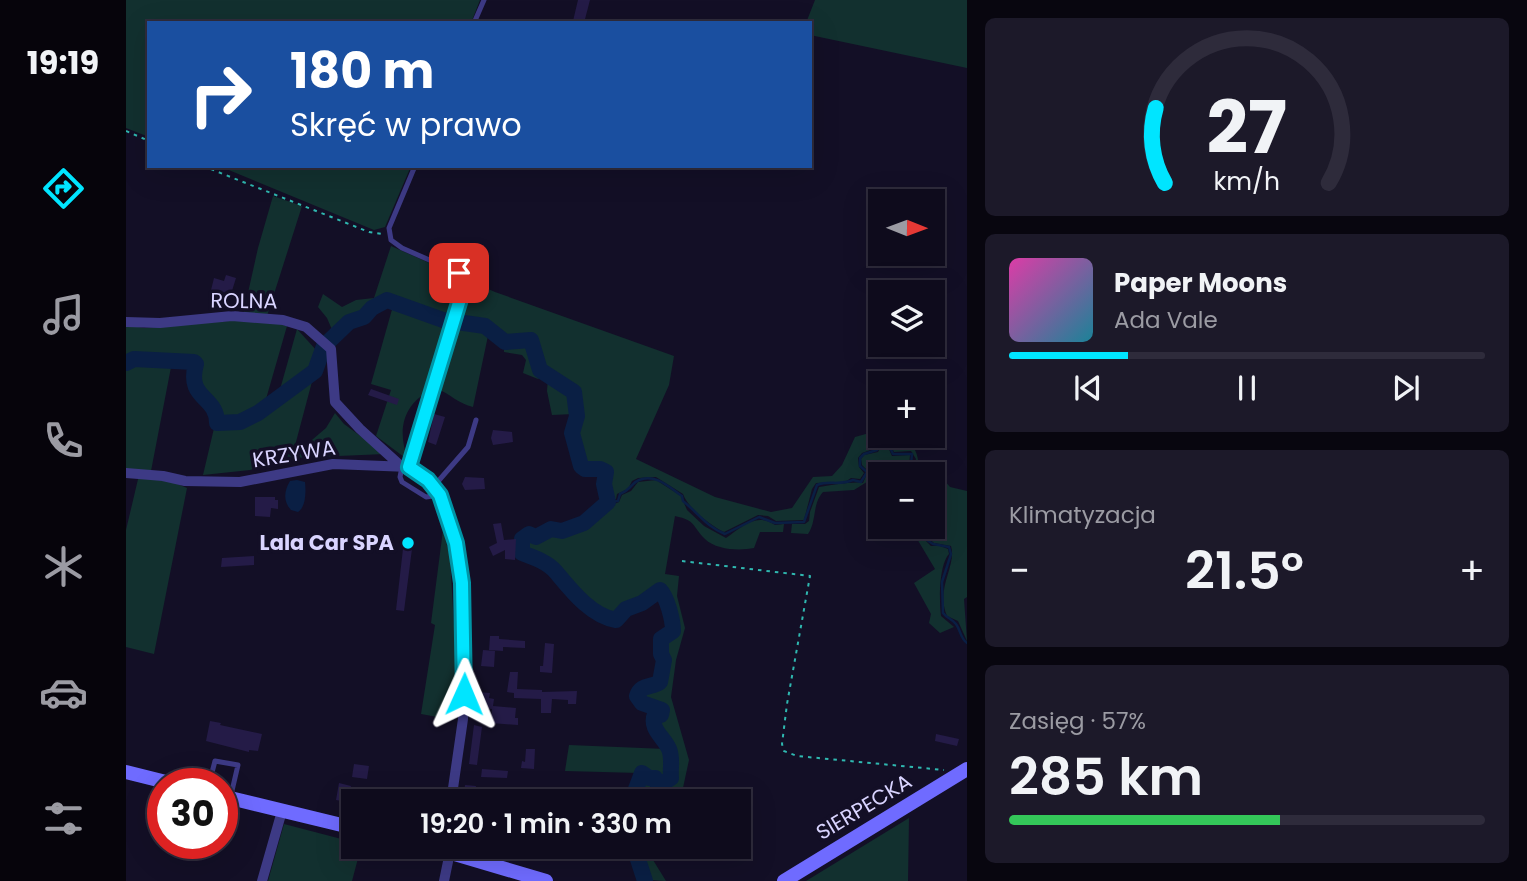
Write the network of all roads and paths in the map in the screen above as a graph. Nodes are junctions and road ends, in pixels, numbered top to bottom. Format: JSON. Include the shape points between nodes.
{"nodes":[{"id":1,"x":484,"y":0,"type":"edge"},
{"id":2,"x":475,"y":21,"type":"edge"},
{"id":3,"x":126,"y":131,"type":"edge"},
{"id":4,"x":147,"y":140,"type":"edge"},
{"id":5,"x":208,"y":168,"type":"edge"},
{"id":6,"x":414,"y":168,"type":"edge"},
{"id":7,"x":390,"y":233,"type":"junction"},
{"id":8,"x":126,"y":322,"type":"edge"},
{"id":9,"x":475,"y":420,"type":"dead end"},
{"id":10,"x":405,"y":467,"type":"junction"},
{"id":11,"x":126,"y":473,"type":"edge"},
{"id":12,"x":437,"y":491,"type":"junction"},
{"id":13,"x":682,"y":561,"type":"dead end"},
{"id":14,"x":213,"y":768,"type":"edge"},
{"id":15,"x":237,"y":768,"type":"edge"},
{"id":16,"x":967,"y":769,"type":"edge"},
{"id":17,"x":126,"y":772,"type":"edge"},
{"id":18,"x":147,"y":777,"type":"edge"},
{"id":19,"x":952,"y":778,"type":"junction"},
{"id":20,"x":453,"y":789,"type":"edge"},
{"id":21,"x":238,"y":800,"type":"edge"},
{"id":22,"x":282,"y":811,"type":"junction"},
{"id":23,"x":341,"y":825,"type":"edge"},
{"id":24,"x":443,"y":859,"type":"edge"},
{"id":25,"x":474,"y":859,"type":"edge"},
{"id":26,"x":262,"y":881,"type":"edge"},
{"id":27,"x":444,"y":881,"type":"edge"},
{"id":28,"x":546,"y":881,"type":"edge"},
{"id":29,"x":784,"y":881,"type":"edge"}],
"edges":[{"from":1,"to":2,"type":"lane"},
{"from":3,"to":4,"type":"path"},
{"from":5,"to":7,"type":"path","via":[[369,232]]},
{"from":6,"to":7,"type":"lane"},
{"from":7,"to":10,"type":"lane","via":[[396,245],[459,273],[464,286]]},
{"from":8,"to":10,"type":"street","name":"ROLNA","via":[[232,316],[283,320],[306,327],[326,344],[335,402]]},
{"from":9,"to":12,"type":"lane","via":[[468,447]]},
{"from":10,"to":11,"type":"street","name":"KRZYWA","via":[[333,464],[216,483]]},
{"from":10,"to":12,"type":"street"},
{"from":10,"to":12,"type":"lane","via":[[402,482],[426,496]]},
{"from":12,"to":20,"type":"street","via":[[456,543],[462,583],[466,669]]},
{"from":13,"to":19,"type":"path","via":[[810,576],[787,704],[784,751],[797,756],[939,768]]},
{"from":14,"to":15,"type":"lane","via":[[215,761]]},
{"from":16,"to":19,"type":"street","name":"SIERPECKA"},
{"from":17,"to":18,"type":"street"},
{"from":19,"to":29,"type":"street","name":"SIERPECKA"},
{"from":21,"to":22,"type":"street"},
{"from":22,"to":23,"type":"street"},
{"from":22,"to":26,"type":"street"},
{"from":24,"to":27,"type":"street"},
{"from":25,"to":28,"type":"street"}]}
